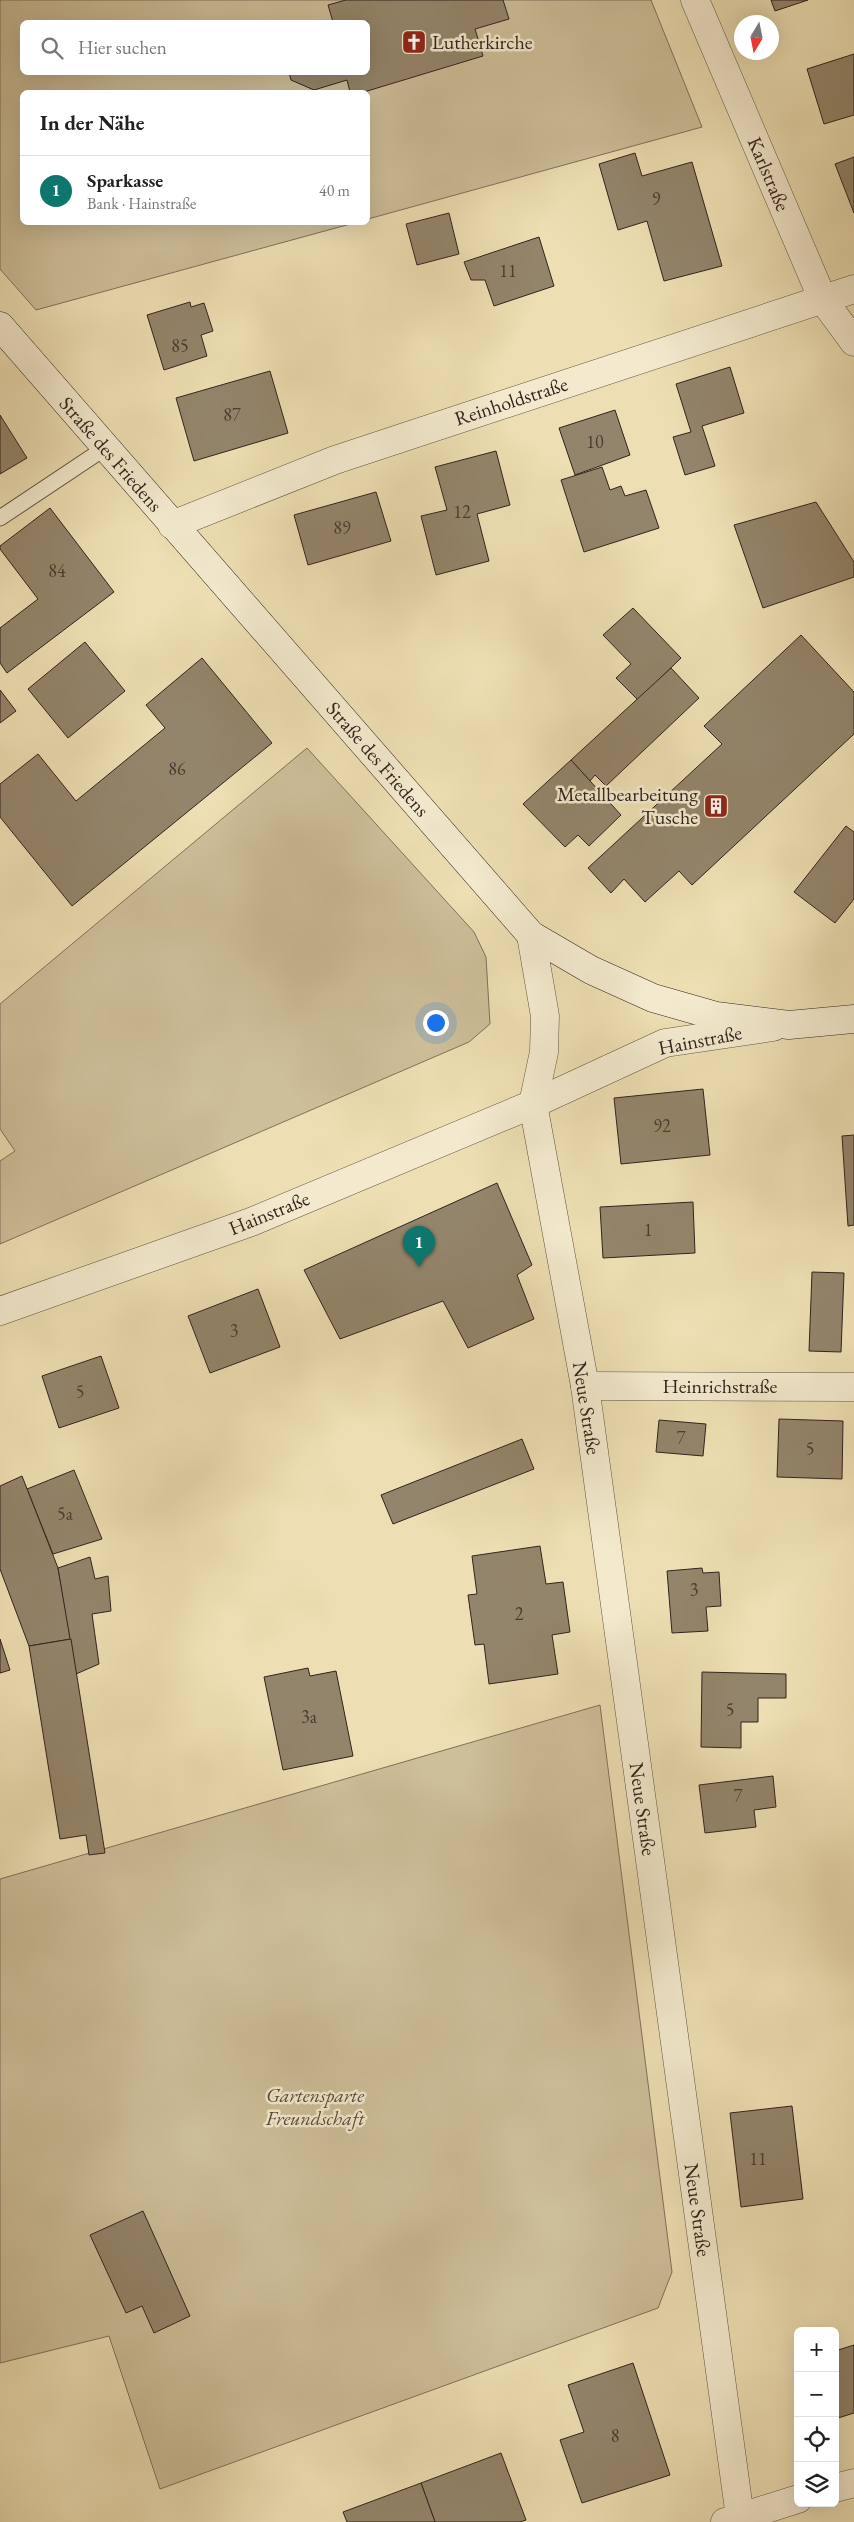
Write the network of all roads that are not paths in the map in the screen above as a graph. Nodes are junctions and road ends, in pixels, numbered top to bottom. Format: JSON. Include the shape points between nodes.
{"nodes":[{"id":1,"x":695,"y":0,"type":"edge"},
{"id":2,"x":854,"y":289,"type":"edge"},
{"id":3,"x":823,"y":300,"type":"junction"},
{"id":4,"x":0,"y":326,"type":"edge"},
{"id":5,"x":854,"y":342,"type":"edge"},
{"id":6,"x":105,"y":448,"type":"junction"},
{"id":7,"x":0,"y":518,"type":"edge"},
{"id":8,"x":172,"y":525,"type":"junction"},
{"id":9,"x":531,"y":935,"type":"junction"},
{"id":10,"x":854,"y":1019,"type":"edge"},
{"id":11,"x":789,"y":1024,"type":"junction"},
{"id":12,"x":533,"y":1104,"type":"junction"},
{"id":13,"x":0,"y":1311,"type":"edge"},
{"id":14,"x":585,"y":1386,"type":"junction"},
{"id":15,"x":854,"y":1386,"type":"edge"},
{"id":16,"x":854,"y":2483,"type":"edge"},
{"id":17,"x":839,"y":2487,"type":"edge"},
{"id":18,"x":794,"y":2500,"type":"edge"},
{"id":19,"x":732,"y":2519,"type":"edge"}],
"edges":[{"from":1,"to":3,"type":"street","name":"Karlstraße"},
{"from":2,"to":3,"type":"street","name":"Reinholdstraße"},
{"from":3,"to":5,"type":"street","name":"Karlstraße"},
{"from":3,"to":8,"type":"street","name":"Reinholdstraße","via":[[334,460]]},
{"from":4,"to":6,"type":"street","name":"Straße des Friedens"},
{"from":6,"to":7,"type":"lane"},
{"from":6,"to":8,"type":"street","name":"Straße des Friedens"},
{"from":8,"to":9,"type":"street","name":"Straße des Friedens"},
{"from":9,"to":11,"type":"street","name":"Straße des Friedens","via":[[591,970],[653,998],[716,1016]]},
{"from":9,"to":12,"type":"street","via":[[545,1016],[544,1052]]},
{"from":10,"to":11,"type":"street","name":"Straße des Friedens"},
{"from":11,"to":12,"type":"street","name":"Hainstraße","via":[[664,1043]]},
{"from":12,"to":13,"type":"street","name":"Hainstraße","via":[[251,1222]]},
{"from":12,"to":14,"type":"street","name":"Neue Straße"},
{"from":14,"to":15,"type":"street","name":"Heinrichstraße"},
{"from":14,"to":19,"type":"street","name":"Neue Straße"},
{"from":16,"to":17,"type":"street"},
{"from":18,"to":19,"type":"street"}]}
